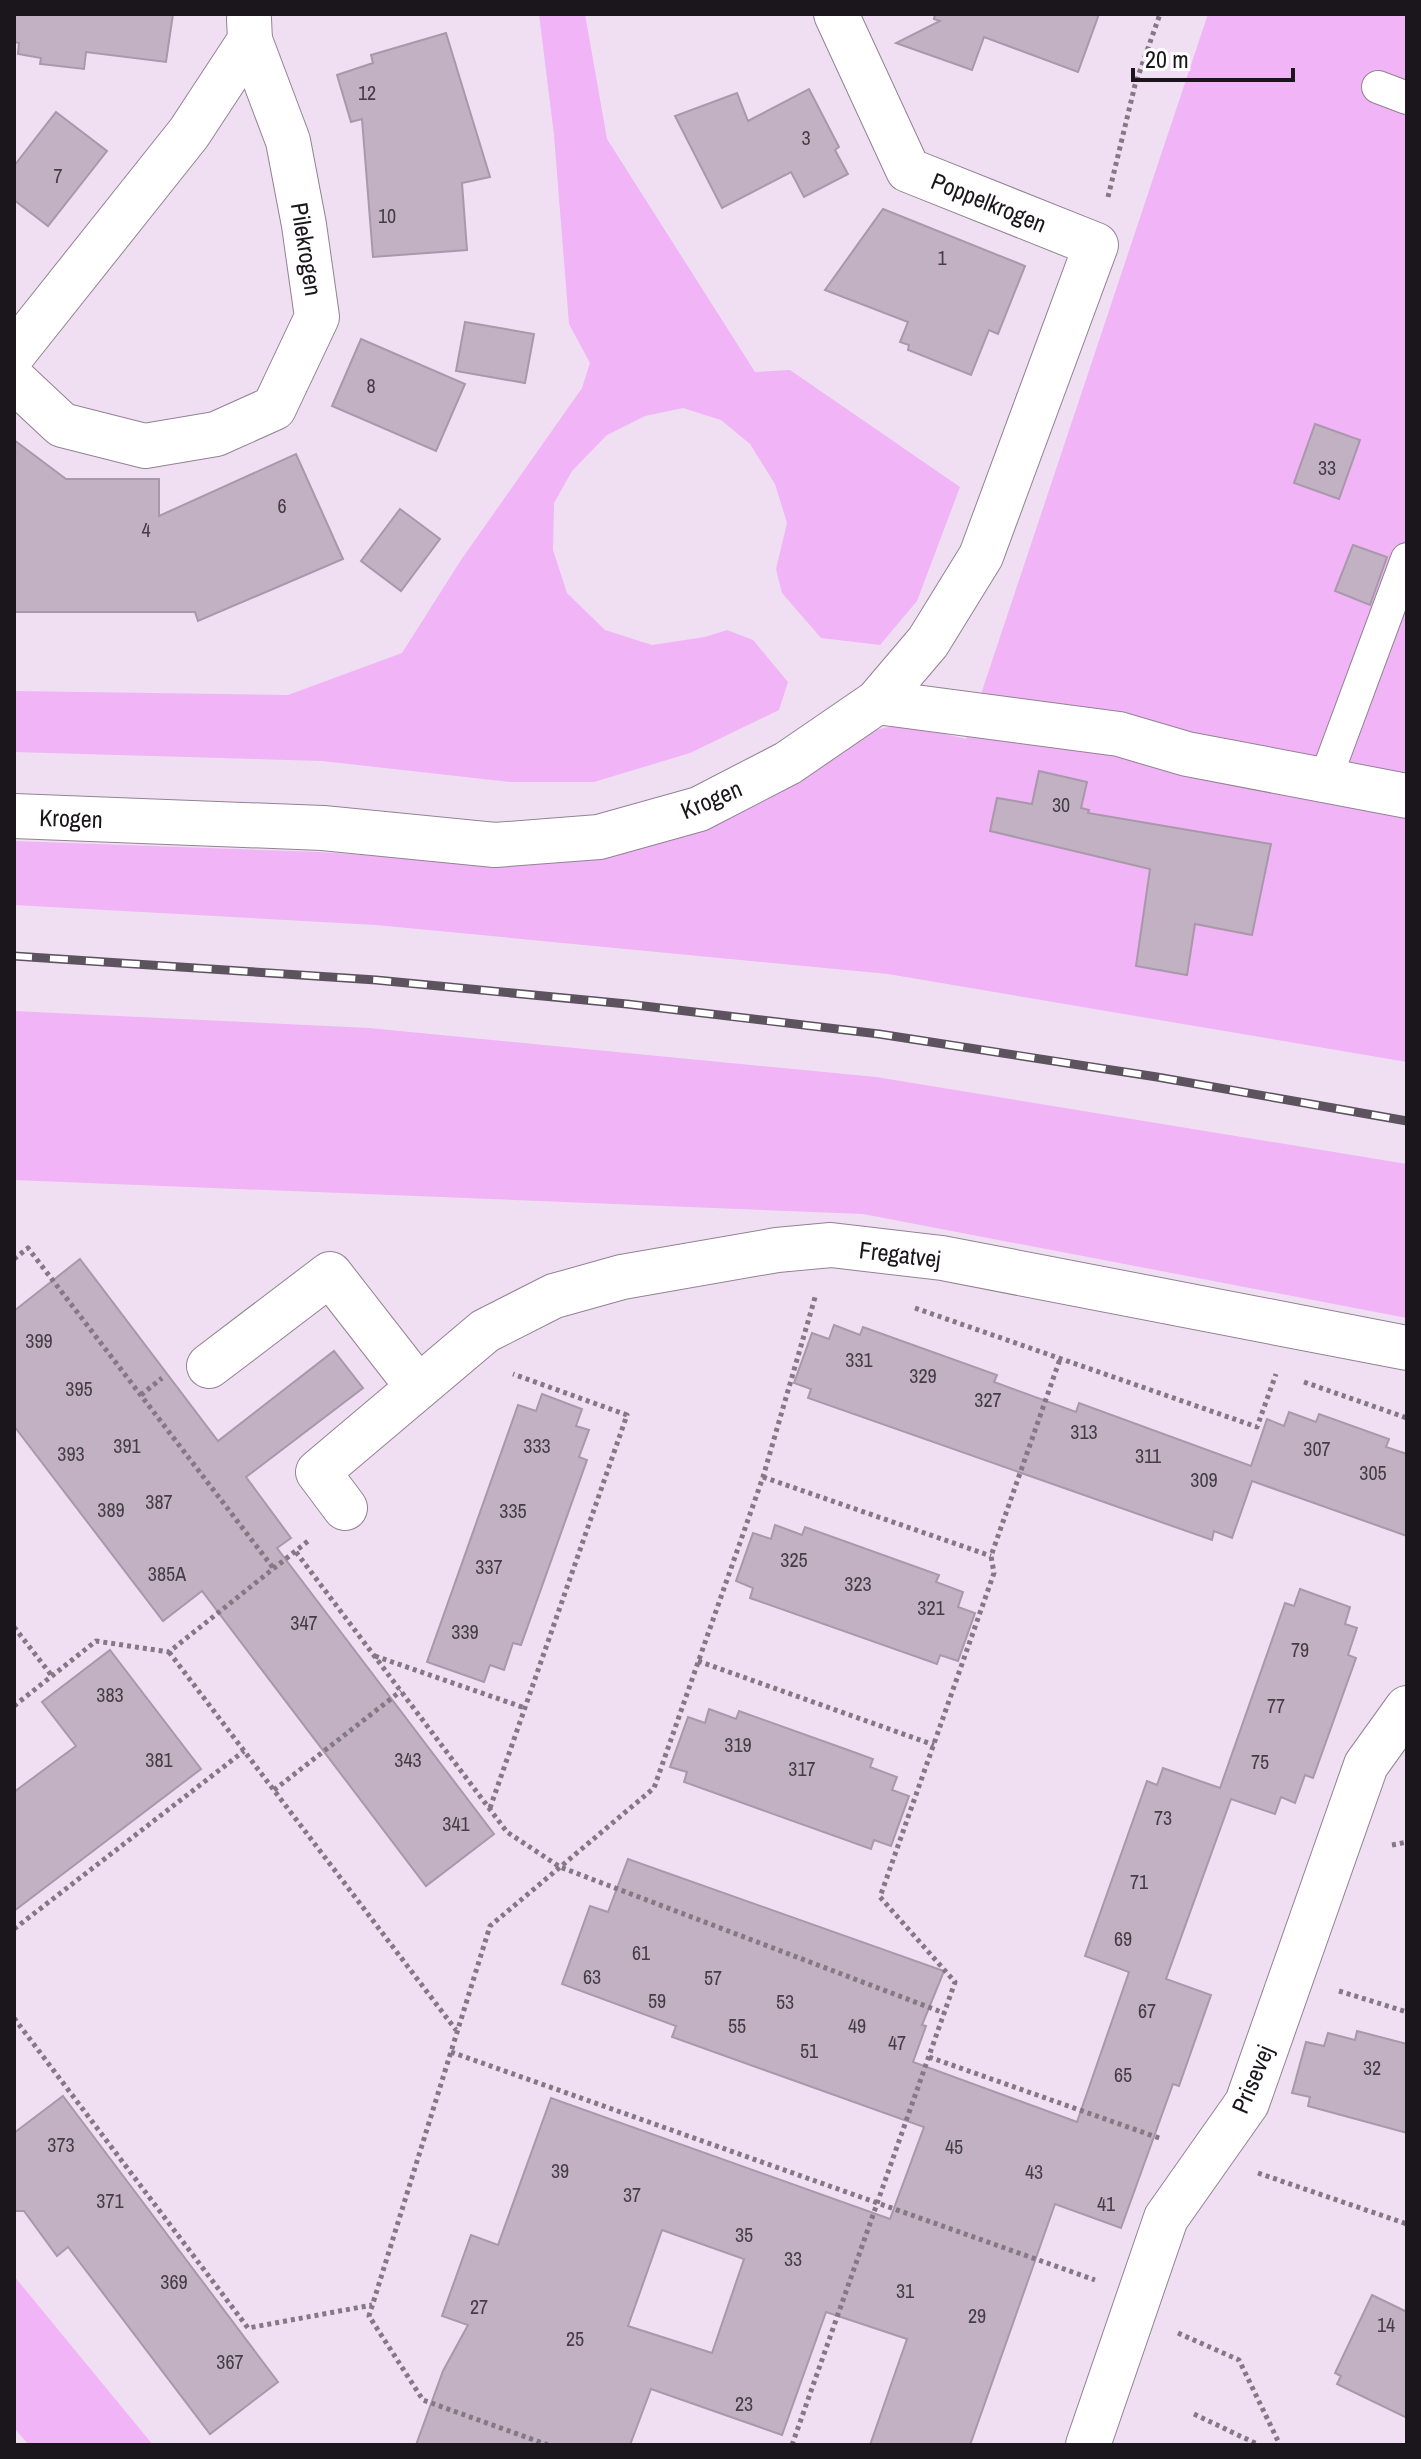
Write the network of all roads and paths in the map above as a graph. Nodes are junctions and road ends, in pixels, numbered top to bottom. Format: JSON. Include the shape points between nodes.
{"nodes":[{"id":1,"x":836,"y":14,"type":"edge"},
{"id":2,"x":1160,"y":14,"type":"edge"},
{"id":3,"x":249,"y":27,"type":"edge"},
{"id":4,"x":1096,"y":245,"type":"junction"},
{"id":5,"x":14,"y":353,"type":"edge"},
{"id":6,"x":14,"y":380,"type":"edge"},
{"id":7,"x":1407,"y":559,"type":"edge"},
{"id":8,"x":877,"y":702,"type":"junction"},
{"id":9,"x":1325,"y":780,"type":"junction"},
{"id":10,"x":1407,"y":796,"type":"edge"},
{"id":11,"x":14,"y":816,"type":"edge"},
{"id":12,"x":831,"y":1245,"type":"junction"},
{"id":13,"x":14,"y":1259,"type":"edge"},
{"id":14,"x":911,"y":1307,"type":"dead end"},
{"id":15,"x":1294,"y":1325,"type":"junction"},
{"id":16,"x":1407,"y":1348,"type":"edge"},
{"id":17,"x":458,"y":1354,"type":"junction"},
{"id":18,"x":1060,"y":1359,"type":"junction"},
{"id":19,"x":209,"y":1366,"type":"dead end"},
{"id":20,"x":1276,"y":1373,"type":"junction"},
{"id":21,"x":418,"y":1387,"type":"junction"},
{"id":22,"x":1407,"y":1418,"type":"edge"},
{"id":23,"x":763,"y":1477,"type":"junction"},
{"id":24,"x":345,"y":1508,"type":"joint"},
{"id":25,"x":296,"y":1552,"type":"junction"},
{"id":26,"x":991,"y":1556,"type":"junction"},
{"id":27,"x":274,"y":1569,"type":"junction"},
{"id":28,"x":14,"y":1627,"type":"edge"},
{"id":29,"x":169,"y":1652,"type":"junction"},
{"id":30,"x":374,"y":1656,"type":"junction"},
{"id":31,"x":698,"y":1661,"type":"junction"},
{"id":32,"x":52,"y":1676,"type":"junction"},
{"id":33,"x":401,"y":1691,"type":"junction"},
{"id":34,"x":14,"y":1706,"type":"edge"},
{"id":35,"x":525,"y":1708,"type":"junction"},
{"id":36,"x":1407,"y":1708,"type":"edge"},
{"id":37,"x":934,"y":1745,"type":"junction"},
{"id":38,"x":244,"y":1751,"type":"junction"},
{"id":39,"x":274,"y":1790,"type":"junction"},
{"id":40,"x":490,"y":1809,"type":"junction"},
{"id":41,"x":560,"y":1867,"type":"junction"},
{"id":42,"x":14,"y":1929,"type":"edge"},
{"id":43,"x":1292,"y":1976,"type":"junction"},
{"id":44,"x":1407,"y":2012,"type":"edge"},
{"id":45,"x":944,"y":2013,"type":"junction"},
{"id":46,"x":14,"y":2018,"type":"edge"},
{"id":47,"x":457,"y":2031,"type":"junction"},
{"id":48,"x":451,"y":2052,"type":"junction"},
{"id":49,"x":877,"y":2203,"type":"junction"},
{"id":50,"x":1139,"y":2296,"type":"junction"},
{"id":51,"x":372,"y":2305,"type":"junction"},
{"id":52,"x":1194,"y":2414,"type":"dead end"},
{"id":53,"x":548,"y":2445,"type":"edge"},
{"id":54,"x":792,"y":2445,"type":"edge"},
{"id":55,"x":1088,"y":2445,"type":"edge"},
{"id":56,"x":1259,"y":2445,"type":"edge"},
{"id":57,"x":1280,"y":2445,"type":"edge"}],
"edges":[{"from":1,"to":4,"type":"street","name":"Poppelkrogen","via":[[908,170]]},
{"from":2,"to":4,"type":"path","via":[[1135,85]]},
{"from":3,"to":5,"type":"street","name":"Pilekrogen","via":[[189,133]]},
{"from":3,"to":6,"type":"street","name":"Pilekrogen","via":[[288,141],[317,317],[274,408],[216,434],[145,446],[62,425]]},
{"from":4,"to":8,"type":"street","name":"Krogen","via":[[981,556],[928,642]]},
{"from":7,"to":9,"type":"lane"},
{"from":8,"to":9,"type":"street","via":[[1119,734],[1187,754]]},
{"from":8,"to":11,"type":"street","name":"Krogen","via":[[788,763],[699,809],[599,837],[495,845],[323,828]]},
{"from":9,"to":10,"type":"street"},
{"from":12,"to":15,"type":"street","name":"Fregatvej","via":[[942,1258]]},
{"from":12,"to":17,"type":"street","name":"Fregatvej","via":[[622,1277],[554,1296],[485,1331]]},
{"from":12,"to":23,"type":"path"},
{"from":13,"to":27,"type":"path","via":[[28,1248]]},
{"from":14,"to":18,"type":"path"},
{"from":15,"to":16,"type":"street","name":"Fregatvej"},
{"from":15,"to":20,"type":"path"},
{"from":17,"to":21,"type":"street","name":"Fregatvej"},
{"from":17,"to":35,"type":"path","via":[[627,1415]]},
{"from":18,"to":20,"type":"path","via":[[1257,1427]]},
{"from":18,"to":26,"type":"path"},
{"from":19,"to":21,"type":"street","via":[[330,1274]]},
{"from":20,"to":22,"type":"path"},
{"from":21,"to":24,"type":"street","name":"Fregatvej","via":[[318,1472]]},
{"from":23,"to":26,"type":"path"},
{"from":23,"to":31,"type":"path"},
{"from":24,"to":25,"type":"path"},
{"from":25,"to":27,"type":"path"},
{"from":25,"to":30,"type":"path"},
{"from":26,"to":37,"type":"path","via":[[994,1573]]},
{"from":27,"to":29,"type":"path"},
{"from":28,"to":32,"type":"path"},
{"from":29,"to":32,"type":"path","via":[[96,1641]]},
{"from":29,"to":38,"type":"path"},
{"from":30,"to":33,"type":"path"},
{"from":30,"to":35,"type":"path"},
{"from":31,"to":37,"type":"path"},
{"from":31,"to":41,"type":"path","via":[[654,1788]]},
{"from":32,"to":34,"type":"path"},
{"from":33,"to":39,"type":"path"},
{"from":33,"to":40,"type":"path"},
{"from":35,"to":40,"type":"path"},
{"from":36,"to":43,"type":"street","name":"Prisevej","via":[[1366,1765]]},
{"from":37,"to":45,"type":"path","via":[[880,1897],[955,1982]]},
{"from":38,"to":39,"type":"path"},
{"from":38,"to":42,"type":"path"},
{"from":39,"to":47,"type":"path"},
{"from":40,"to":41,"type":"path","via":[[507,1832]]},
{"from":41,"to":45,"type":"path"},
{"from":41,"to":47,"type":"path","via":[[490,1926]]},
{"from":43,"to":44,"type":"path"},
{"from":43,"to":50,"type":"street","name":"Prisevej","via":[[1247,2103],[1166,2218]]},
{"from":45,"to":49,"type":"path"},
{"from":46,"to":51,"type":"path","via":[[248,2328]]},
{"from":47,"to":48,"type":"path"},
{"from":48,"to":49,"type":"path"},
{"from":48,"to":51,"type":"path"},
{"from":49,"to":50,"type":"path"},
{"from":49,"to":54,"type":"path"},
{"from":50,"to":55,"type":"street","name":"Prisevej"},
{"from":50,"to":57,"type":"path","via":[[1166,2327],[1239,2360]]},
{"from":51,"to":53,"type":"path","via":[[369,2316],[423,2400]]},
{"from":52,"to":56,"type":"path"}]}
